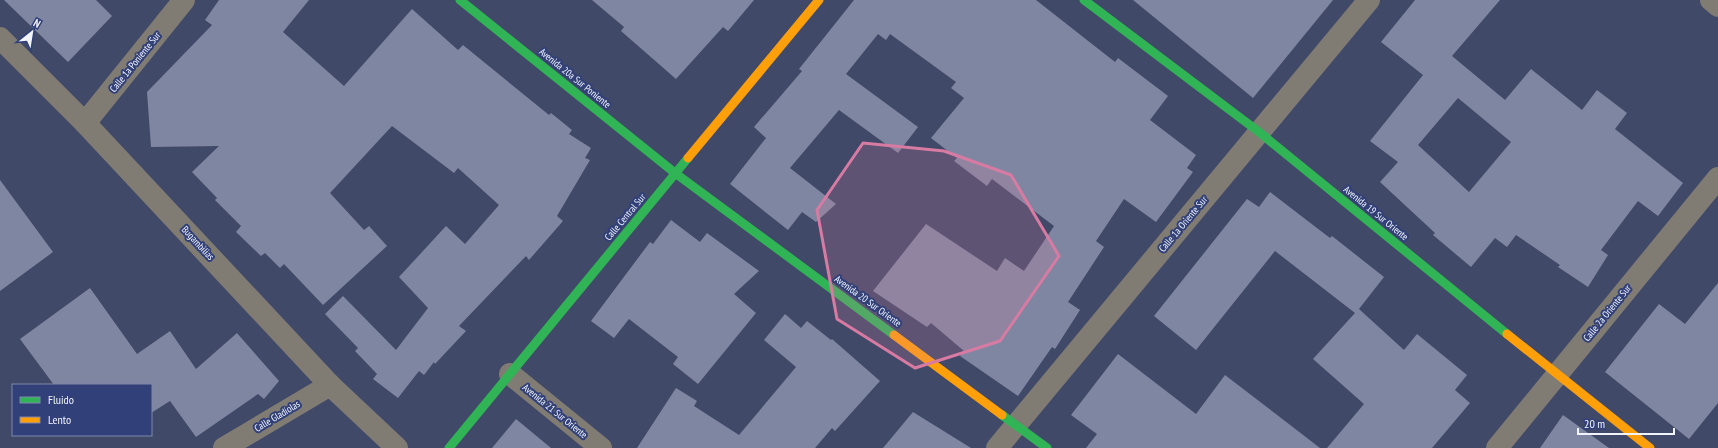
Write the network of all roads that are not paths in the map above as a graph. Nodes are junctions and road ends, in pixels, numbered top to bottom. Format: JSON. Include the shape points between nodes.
{"nodes":[{"id":1,"x":184,"y":0,"type":"edge"},
{"id":2,"x":460,"y":0,"type":"edge"},
{"id":3,"x":819,"y":0,"type":"edge"},
{"id":4,"x":1084,"y":0,"type":"edge"},
{"id":5,"x":1369,"y":0,"type":"edge"},
{"id":6,"x":1711,"y":0,"type":"edge"},
{"id":7,"x":1718,"y":6,"type":"edge"},
{"id":8,"x":0,"y":38,"type":"edge"},
{"id":9,"x":85,"y":123,"type":"junction"},
{"id":10,"x":1259,"y":132,"type":"junction"},
{"id":11,"x":676,"y":173,"type":"junction"},
{"id":12,"x":1718,"y":178,"type":"edge"},
{"id":13,"x":510,"y":374,"type":"junction"},
{"id":14,"x":1557,"y":374,"type":"junction"},
{"id":15,"x":330,"y":384,"type":"junction"},
{"id":16,"x":1017,"y":424,"type":"junction"},
{"id":17,"x":224,"y":448,"type":"edge"},
{"id":18,"x":397,"y":448,"type":"edge"},
{"id":19,"x":449,"y":448,"type":"edge"},
{"id":20,"x":601,"y":448,"type":"edge"},
{"id":21,"x":997,"y":448,"type":"edge"},
{"id":22,"x":1047,"y":448,"type":"edge"},
{"id":23,"x":1497,"y":448,"type":"edge"},
{"id":24,"x":1650,"y":448,"type":"edge"}],
"edges":[{"from":1,"to":9,"type":"street","name":"Calle 1a Poniente Sur"},
{"from":2,"to":11,"type":"street","name":"Avenida 20a Sur Poniente"},
{"from":3,"to":11,"type":"street","name":"Calle Central Sur"},
{"from":4,"to":10,"type":"street","name":"Avenida 19 Sur Oriente"},
{"from":5,"to":10,"type":"street","name":"Calle 1a Oriente Sur"},
{"from":6,"to":7,"type":"street"},
{"from":8,"to":9,"type":"street","name":"Bugambilias"},
{"from":9,"to":15,"type":"street","name":"Bugambilias"},
{"from":10,"to":14,"type":"street","name":"Avenida 19 Sur Oriente"},
{"from":10,"to":16,"type":"street","name":"Calle 1a Oriente Sur"},
{"from":11,"to":13,"type":"street","name":"Calle Central Sur"},
{"from":11,"to":16,"type":"street","name":"Avenida 20 Sur Oriente"},
{"from":12,"to":14,"type":"street","name":"Calle 2a Oriente Sur"},
{"from":13,"to":19,"type":"street","name":"Calle Central Sur"},
{"from":13,"to":20,"type":"street","name":"Avenida 21 Sur Oriente"},
{"from":14,"to":23,"type":"street","name":"Calle 2a Oriente Sur"},
{"from":14,"to":24,"type":"street","name":"Avenida 19 Sur Oriente"},
{"from":15,"to":17,"type":"street","name":"Calle Gladiolas"},
{"from":15,"to":18,"type":"street","name":"Bugambilias"},
{"from":16,"to":21,"type":"street","name":"Calle 1a Oriente Sur"},
{"from":16,"to":22,"type":"street","name":"Avenida 20 Sur Oriente"}]}
